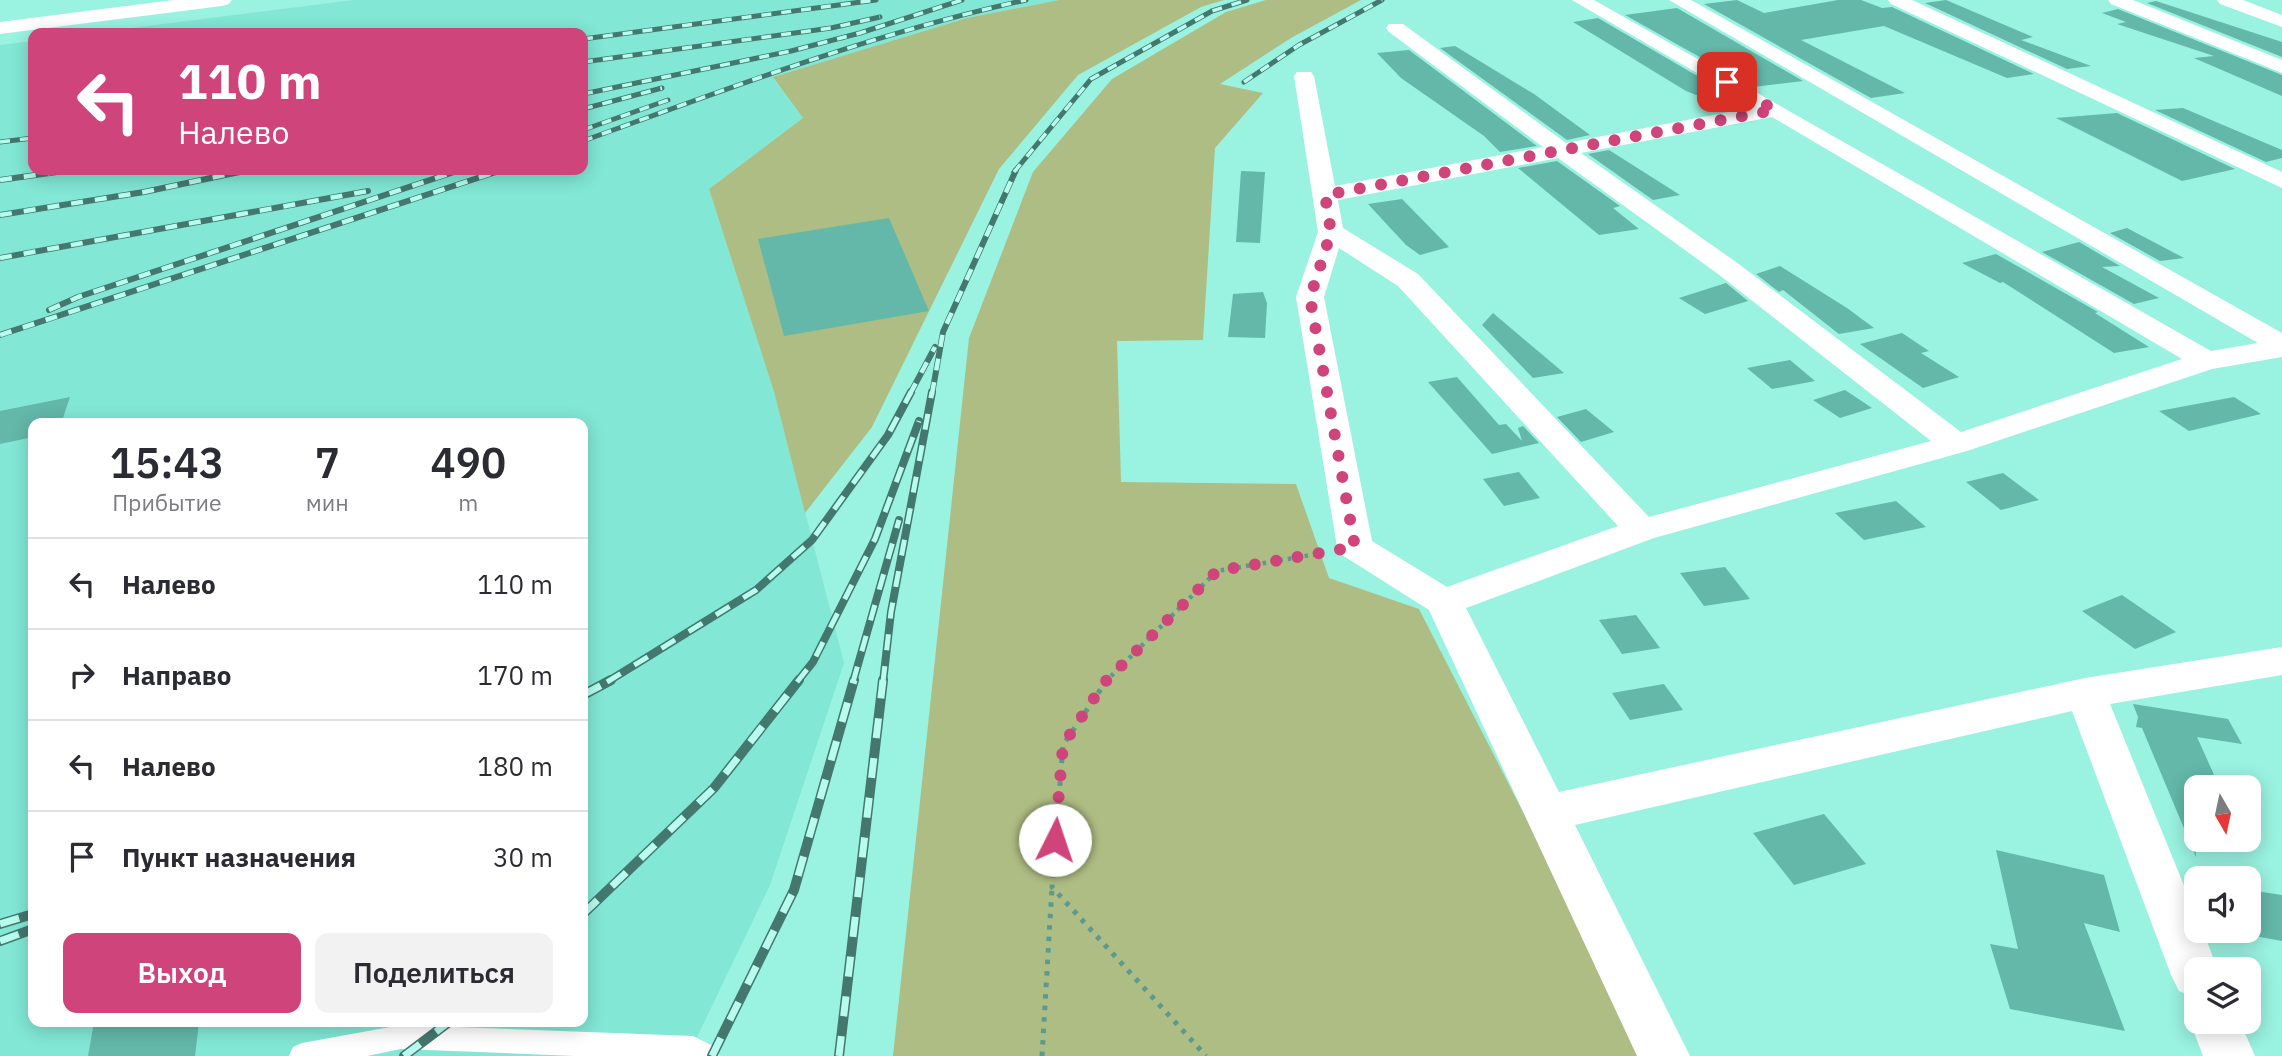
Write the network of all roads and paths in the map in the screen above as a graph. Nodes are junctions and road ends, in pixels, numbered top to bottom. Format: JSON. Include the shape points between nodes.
{"nodes":[{"id":1,"x":222,"y":0,"type":"edge"},
{"id":2,"x":1581,"y":0,"type":"edge"},
{"id":3,"x":1678,"y":0,"type":"edge"},
{"id":4,"x":1897,"y":0,"type":"edge"},
{"id":5,"x":2117,"y":0,"type":"edge"},
{"id":6,"x":2226,"y":0,"type":"edge"},
{"id":7,"x":2282,"y":21,"type":"edge"},
{"id":8,"x":0,"y":28,"type":"edge"},
{"id":9,"x":1396,"y":28,"type":"dead end"},
{"id":10,"x":2282,"y":66,"type":"edge"},
{"id":11,"x":1304,"y":76,"type":"dead end"},
{"id":12,"x":1775,"y":110,"type":"junction"},
{"id":13,"x":1560,"y":149,"type":"junction"},
{"id":14,"x":2282,"y":181,"type":"edge"},
{"id":15,"x":1325,"y":195,"type":"junction"},
{"id":16,"x":1331,"y":232,"type":"junction"},
{"id":17,"x":2282,"y":346,"type":"edge"},
{"id":18,"x":2206,"y":361,"type":"junction"},
{"id":19,"x":1956,"y":444,"type":"junction"},
{"id":20,"x":1642,"y":530,"type":"junction"},
{"id":21,"x":1355,"y":547,"type":"junction"},
{"id":22,"x":1444,"y":602,"type":"junction"},
{"id":23,"x":2282,"y":660,"type":"edge"},
{"id":24,"x":2085,"y":693,"type":"junction"},
{"id":25,"x":1547,"y":813,"type":"junction"},
{"id":26,"x":1052,"y":887,"type":"junction"},
{"id":27,"x":2189,"y":957,"type":"edge"},
{"id":28,"x":2220,"y":1034,"type":"edge"},
{"id":29,"x":302,"y":1056,"type":"edge"},
{"id":30,"x":706,"y":1056,"type":"edge"},
{"id":31,"x":1042,"y":1056,"type":"edge"},
{"id":32,"x":1206,"y":1056,"type":"edge"},
{"id":33,"x":1664,"y":1056,"type":"edge"},
{"id":34,"x":2229,"y":1056,"type":"edge"}],
"edges":[{"from":1,"to":8,"type":"street"},
{"from":2,"to":12,"type":"street"},
{"from":3,"to":17,"type":"street"},
{"from":4,"to":14,"type":"street"},
{"from":5,"to":10,"type":"street"},
{"from":6,"to":7,"type":"street"},
{"from":9,"to":13,"type":"street"},
{"from":11,"to":15,"type":"street"},
{"from":12,"to":13,"type":"street"},
{"from":12,"to":18,"type":"street"},
{"from":13,"to":15,"type":"street"},
{"from":13,"to":19,"type":"street","via":[[1727,268]]},
{"from":15,"to":16,"type":"street"},
{"from":16,"to":20,"type":"street","via":[[1408,280]]},
{"from":16,"to":21,"type":"street","via":[[1310,298]]},
{"from":17,"to":18,"type":"street"},
{"from":18,"to":19,"type":"street"},
{"from":19,"to":20,"type":"street"},
{"from":20,"to":22,"type":"street"},
{"from":21,"to":22,"type":"street"},
{"from":21,"to":26,"type":"path","via":[[1217,571],[1104,683],[1063,745]]},
{"from":22,"to":25,"type":"street"},
{"from":23,"to":24,"type":"street"},
{"from":24,"to":25,"type":"street"},
{"from":24,"to":27,"type":"street"},
{"from":25,"to":33,"type":"street"},
{"from":26,"to":31,"type":"path"},
{"from":26,"to":32,"type":"path"},
{"from":28,"to":34,"type":"street"},
{"from":29,"to":30,"type":"lane","via":[[401,1037],[693,1048]]}]}
